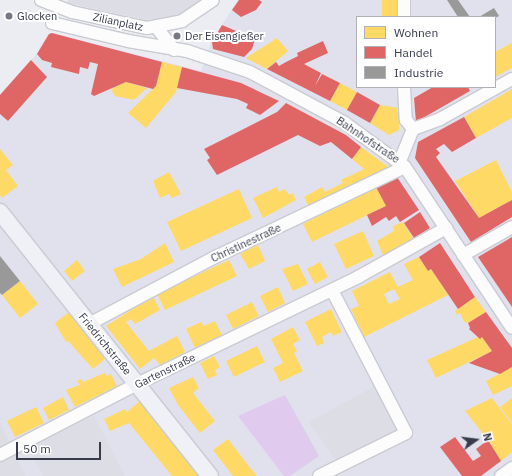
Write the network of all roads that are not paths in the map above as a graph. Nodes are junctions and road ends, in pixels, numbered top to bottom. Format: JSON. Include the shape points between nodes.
{"nodes":[{"id":1,"x":41,"y":0,"type":"edge"},
{"id":2,"x":213,"y":0,"type":"edge"},
{"id":3,"x":404,"y":0,"type":"edge"},
{"id":4,"x":404,"y":16,"type":"edge"},
{"id":5,"x":52,"y":23,"type":"dead end"},
{"id":6,"x":157,"y":28,"type":"junction"},
{"id":7,"x":174,"y":50,"type":"junction"},
{"id":8,"x":512,"y":79,"type":"edge"},
{"id":9,"x":404,"y":88,"type":"edge"},
{"id":10,"x":496,"y":88,"type":"edge"},
{"id":11,"x":496,"y":88,"type":"edge"},
{"id":12,"x":413,"y":129,"type":"junction"},
{"id":13,"x":402,"y":164,"type":"junction"},
{"id":14,"x":0,"y":212,"type":"edge"},
{"id":15,"x":512,"y":227,"type":"edge"},
{"id":16,"x":446,"y":228,"type":"junction"},
{"id":17,"x":463,"y":255,"type":"junction"},
{"id":18,"x":332,"y":290,"type":"junction"},
{"id":19,"x":89,"y":324,"type":"junction"},
{"id":20,"x":512,"y":328,"type":"edge"},
{"id":21,"x":137,"y":384,"type":"junction"},
{"id":22,"x":0,"y":455,"type":"edge"},
{"id":23,"x":512,"y":468,"type":"edge"},
{"id":24,"x":210,"y":476,"type":"edge"},
{"id":25,"x":319,"y":476,"type":"edge"},
{"id":26,"x":501,"y":476,"type":"edge"}],
"edges":[{"from":1,"to":6,"type":"street","name":"Zilianplatz","via":[[72,12],[122,24]]},
{"from":2,"to":6,"type":"street","name":"Zilianplatz","via":[[182,22]]},
{"from":3,"to":4,"type":"street"},
{"from":5,"to":7,"type":"street","name":"Bahnhofstraße"},
{"from":6,"to":7,"type":"street"},
{"from":7,"to":13,"type":"street","name":"Bahnhofstraße","via":[[187,51],[265,80],[345,123]]},
{"from":8,"to":10,"type":"street"},
{"from":9,"to":12,"type":"street","via":[[406,120]]},
{"from":11,"to":12,"type":"street","via":[[440,119]]},
{"from":12,"to":13,"type":"street"},
{"from":13,"to":16,"type":"street","name":"Bahnhofstraße"},
{"from":13,"to":19,"type":"street","name":"Christinestraße","via":[[341,199],[213,258]]},
{"from":14,"to":19,"type":"main road","name":"Friedrichstraße"},
{"from":15,"to":17,"type":"street"},
{"from":16,"to":17,"type":"street","name":"Bahnhofstraße"},
{"from":16,"to":18,"type":"street","name":"Gartenstraße"},
{"from":17,"to":20,"type":"street","name":"Bahnhofstraße"},
{"from":18,"to":21,"type":"street","name":"Gartenstraße"},
{"from":18,"to":25,"type":"street","via":[[406,434]]},
{"from":19,"to":21,"type":"main road","name":"Friedrichstraße"},
{"from":21,"to":22,"type":"street","name":"Gartenstraße"},
{"from":21,"to":24,"type":"main road","name":"Friedrichstraße"},
{"from":23,"to":26,"type":"street"}]}
